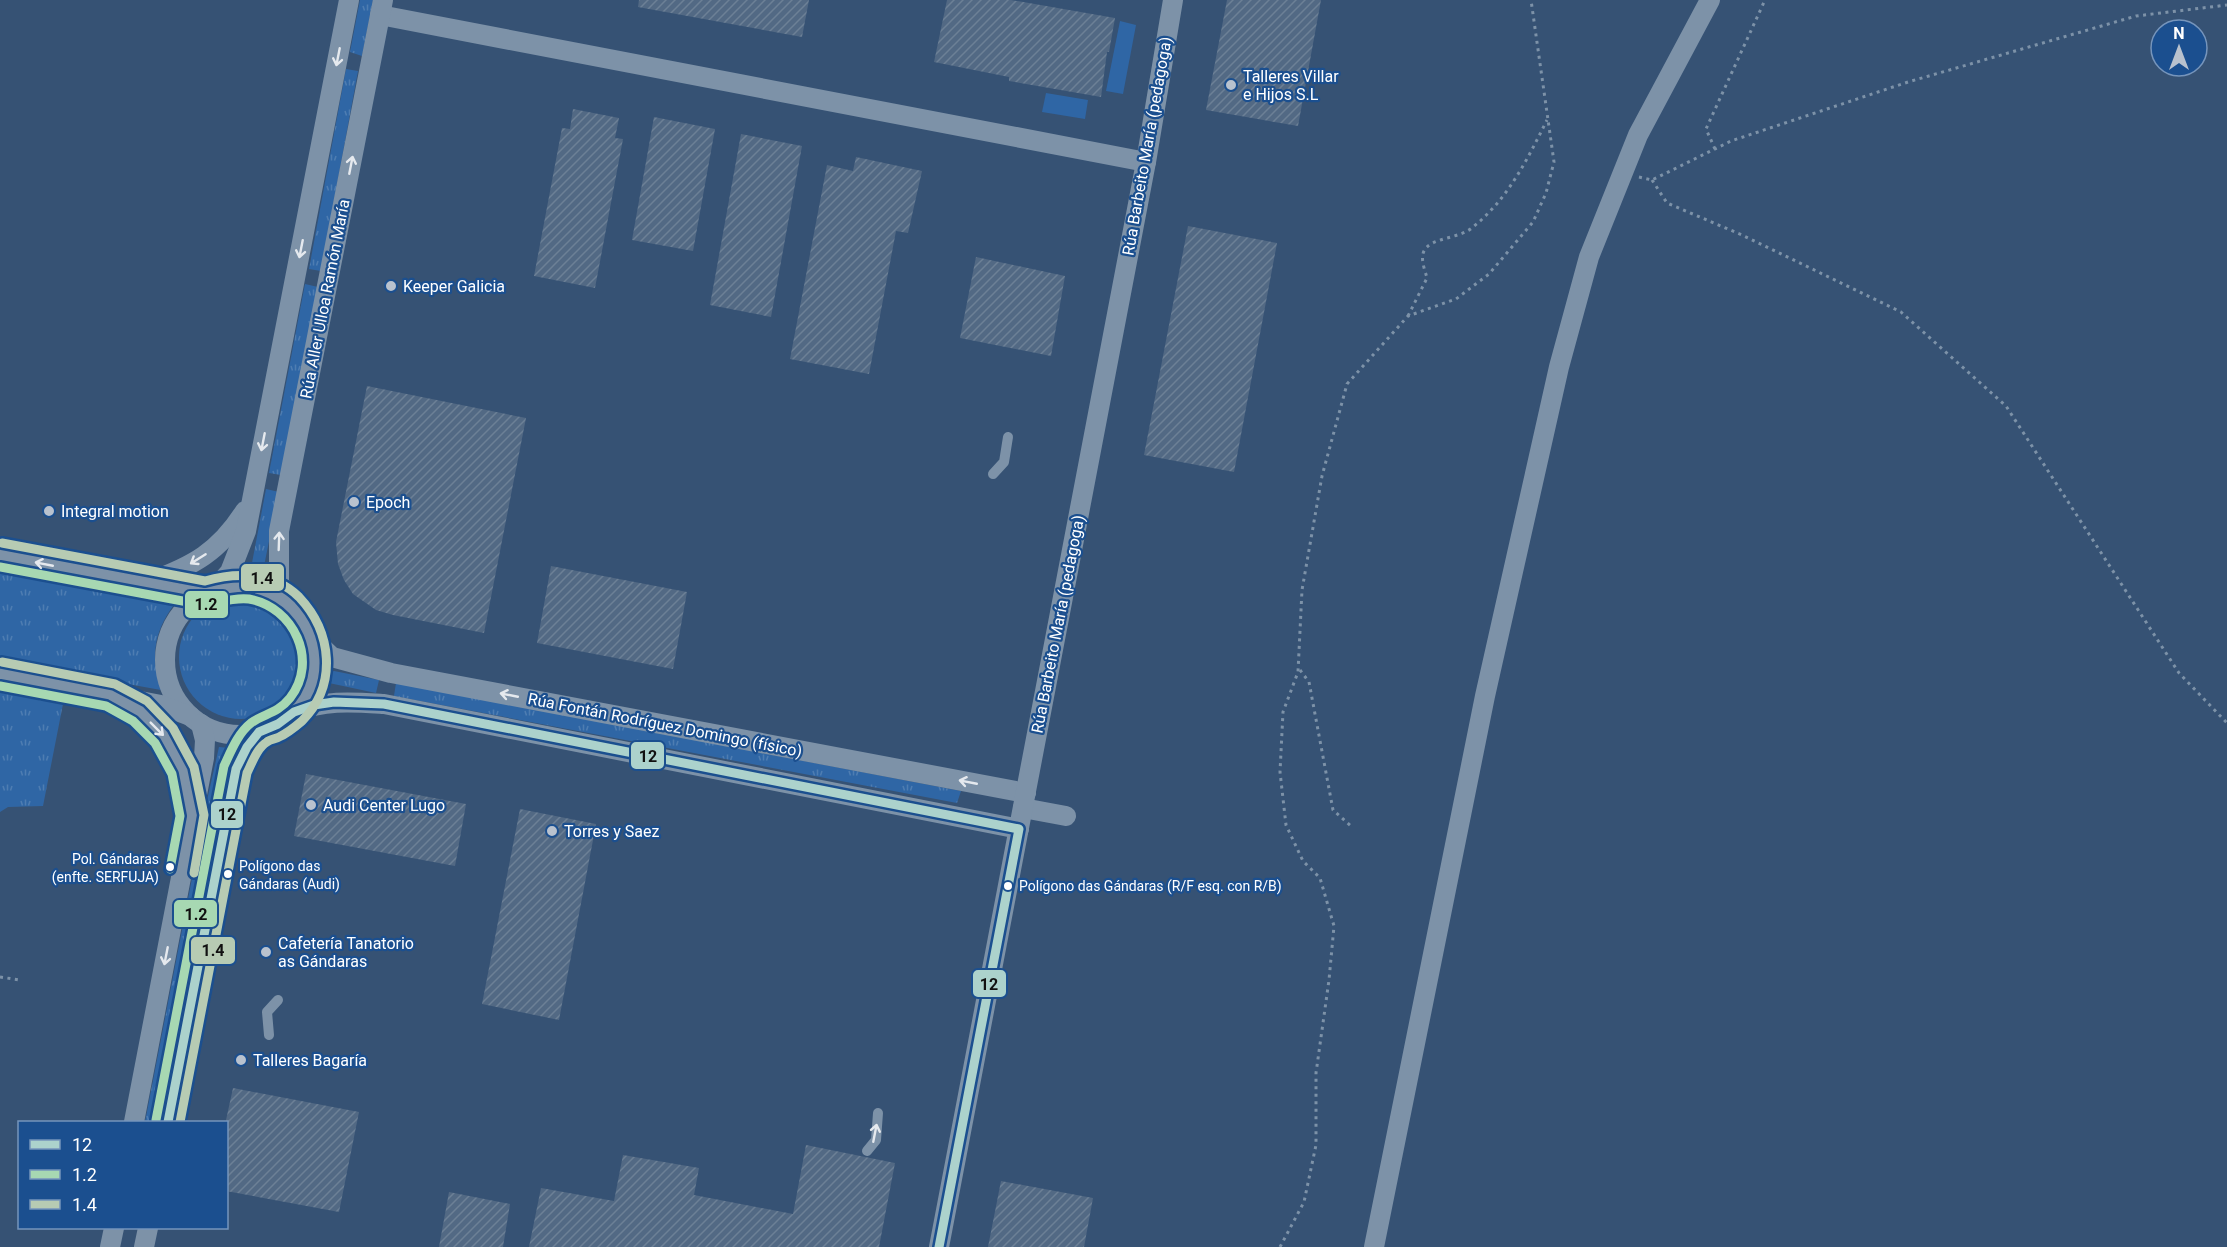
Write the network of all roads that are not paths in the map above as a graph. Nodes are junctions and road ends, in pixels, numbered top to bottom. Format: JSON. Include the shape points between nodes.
{"nodes":[{"id":1,"x":349,"y":0,"type":"edge"},
{"id":2,"x":1173,"y":0,"type":"edge"},
{"id":3,"x":1710,"y":0,"type":"edge"},
{"id":4,"x":381,"y":8,"type":"edge"},
{"id":5,"x":1146,"y":162,"type":"junction"},
{"id":6,"x":1008,"y":437,"type":"dead end"},
{"id":7,"x":993,"y":474,"type":"dead end"},
{"id":8,"x":251,"y":502,"type":"junction"},
{"id":9,"x":0,"y":555,"type":"edge"},
{"id":10,"x":149,"y":582,"type":"junction"},
{"id":11,"x":209,"y":592,"type":"junction"},
{"id":12,"x":284,"y":599,"type":"junction"},
{"id":13,"x":312,"y":638,"type":"junction"},
{"id":14,"x":0,"y":674,"type":"edge"},
{"id":15,"x":110,"y":695,"type":"junction"},
{"id":16,"x":294,"y":712,"type":"junction"},
{"id":17,"x":196,"y":720,"type":"junction"},
{"id":18,"x":259,"y":732,"type":"junction"},
{"id":19,"x":1025,"y":800,"type":"junction"},
{"id":20,"x":192,"y":816,"type":"junction"},
{"id":21,"x":1066,"y":816,"type":"dead end"},
{"id":22,"x":1019,"y":830,"type":"junction"},
{"id":23,"x":278,"y":1000,"type":"dead end"},
{"id":24,"x":269,"y":1035,"type":"dead end"},
{"id":25,"x":878,"y":1113,"type":"dead end"},
{"id":26,"x":134,"y":1121,"type":"edge"},
{"id":27,"x":168,"y":1121,"type":"edge"},
{"id":28,"x":867,"y":1151,"type":"dead end"},
{"id":29,"x":114,"y":1229,"type":"edge"},
{"id":30,"x":148,"y":1229,"type":"edge"},
{"id":31,"x":110,"y":1247,"type":"edge"},
{"id":32,"x":144,"y":1247,"type":"edge"},
{"id":33,"x":939,"y":1247,"type":"edge"},
{"id":34,"x":1374,"y":1247,"type":"edge"}],
"edges":[{"from":1,"to":8,"type":"street","name":"Rúa Aller Ulloa Ramón María","one_way":true},
{"from":2,"to":5,"type":"street","name":"Rúa Barbeito María (pedagoga)"},
{"from":3,"to":34,"type":"street","via":[[1638,135],[1589,257],[1559,367],[1485,696]]},
{"from":4,"to":5,"type":"street"},
{"from":12,"to":4,"type":"street","name":"Rúa Aller Ulloa Ramón María","one_way":true,"via":[[279,581],[279,531]]},
{"from":5,"to":19,"type":"street","name":"Rúa Barbeito María (pedagoga)"},
{"from":6,"to":7,"type":"lane","via":[[1004,462]]},
{"from":8,"to":10,"type":"street","name":"Rúa Aller Ulloa Ramón María","one_way":true,"via":[[230,534],[202,558]]},
{"from":8,"to":11,"type":"street","name":"Rúa Aller Ulloa Ramón María","via":[[238,555],[230,572]]},
{"from":10,"to":9,"type":"street","one_way":true},
{"from":10,"to":11,"type":"street"},
{"from":11,"to":12,"type":"street","via":[[238,585],[262,588]]},
{"from":11,"to":17,"type":"street","name":"Rúa Aller Ulloa Ramón María","via":[[190,604],[178,618],[165,652],[170,687]]},
{"from":12,"to":13,"type":"street","via":[[301,617]]},
{"from":13,"to":16,"type":"street","via":[[315,661],[311,685]]},
{"from":19,"to":13,"type":"street","name":"Rúa Fontán Rodríguez Domingo (físico)","one_way":true,"via":[[391,673],[332,657]]},
{"from":14,"to":15,"type":"street"},
{"from":15,"to":17,"type":"street","via":[[161,705]]},
{"from":15,"to":20,"type":"street","one_way":true,"via":[[140,711],[165,736],[183,770]]},
{"from":16,"to":18,"type":"street"},
{"from":16,"to":22,"type":"street","name":"Rúa Fontán Rodríguez Domingo (físico)","via":[[334,702],[384,704]]},
{"from":17,"to":18,"type":"street","via":[[229,734]]},
{"from":17,"to":20,"type":"street","name":"Rúa Aller Ulloa Ramón María","via":[[205,740]]},
{"from":18,"to":27,"type":"street","via":[[236,769]]},
{"from":19,"to":21,"type":"street","name":"Rúa Fontán Rodríguez Domingo (físico)"},
{"from":19,"to":22,"type":"street","name":"Rúa Barbeito María (pedagoga)"},
{"from":20,"to":26,"type":"street","name":"Rúa Aller Ulloa Ramón María","one_way":true},
{"from":22,"to":33,"type":"street","name":"Rúa Barbeito María (pedagoga)"},
{"from":23,"to":24,"type":"lane","via":[[267,1012]]},
{"from":28,"to":25,"type":"lane","one_way":true,"via":[[876,1140]]},
{"from":29,"to":31,"type":"street"},
{"from":30,"to":32,"type":"street"}]}
